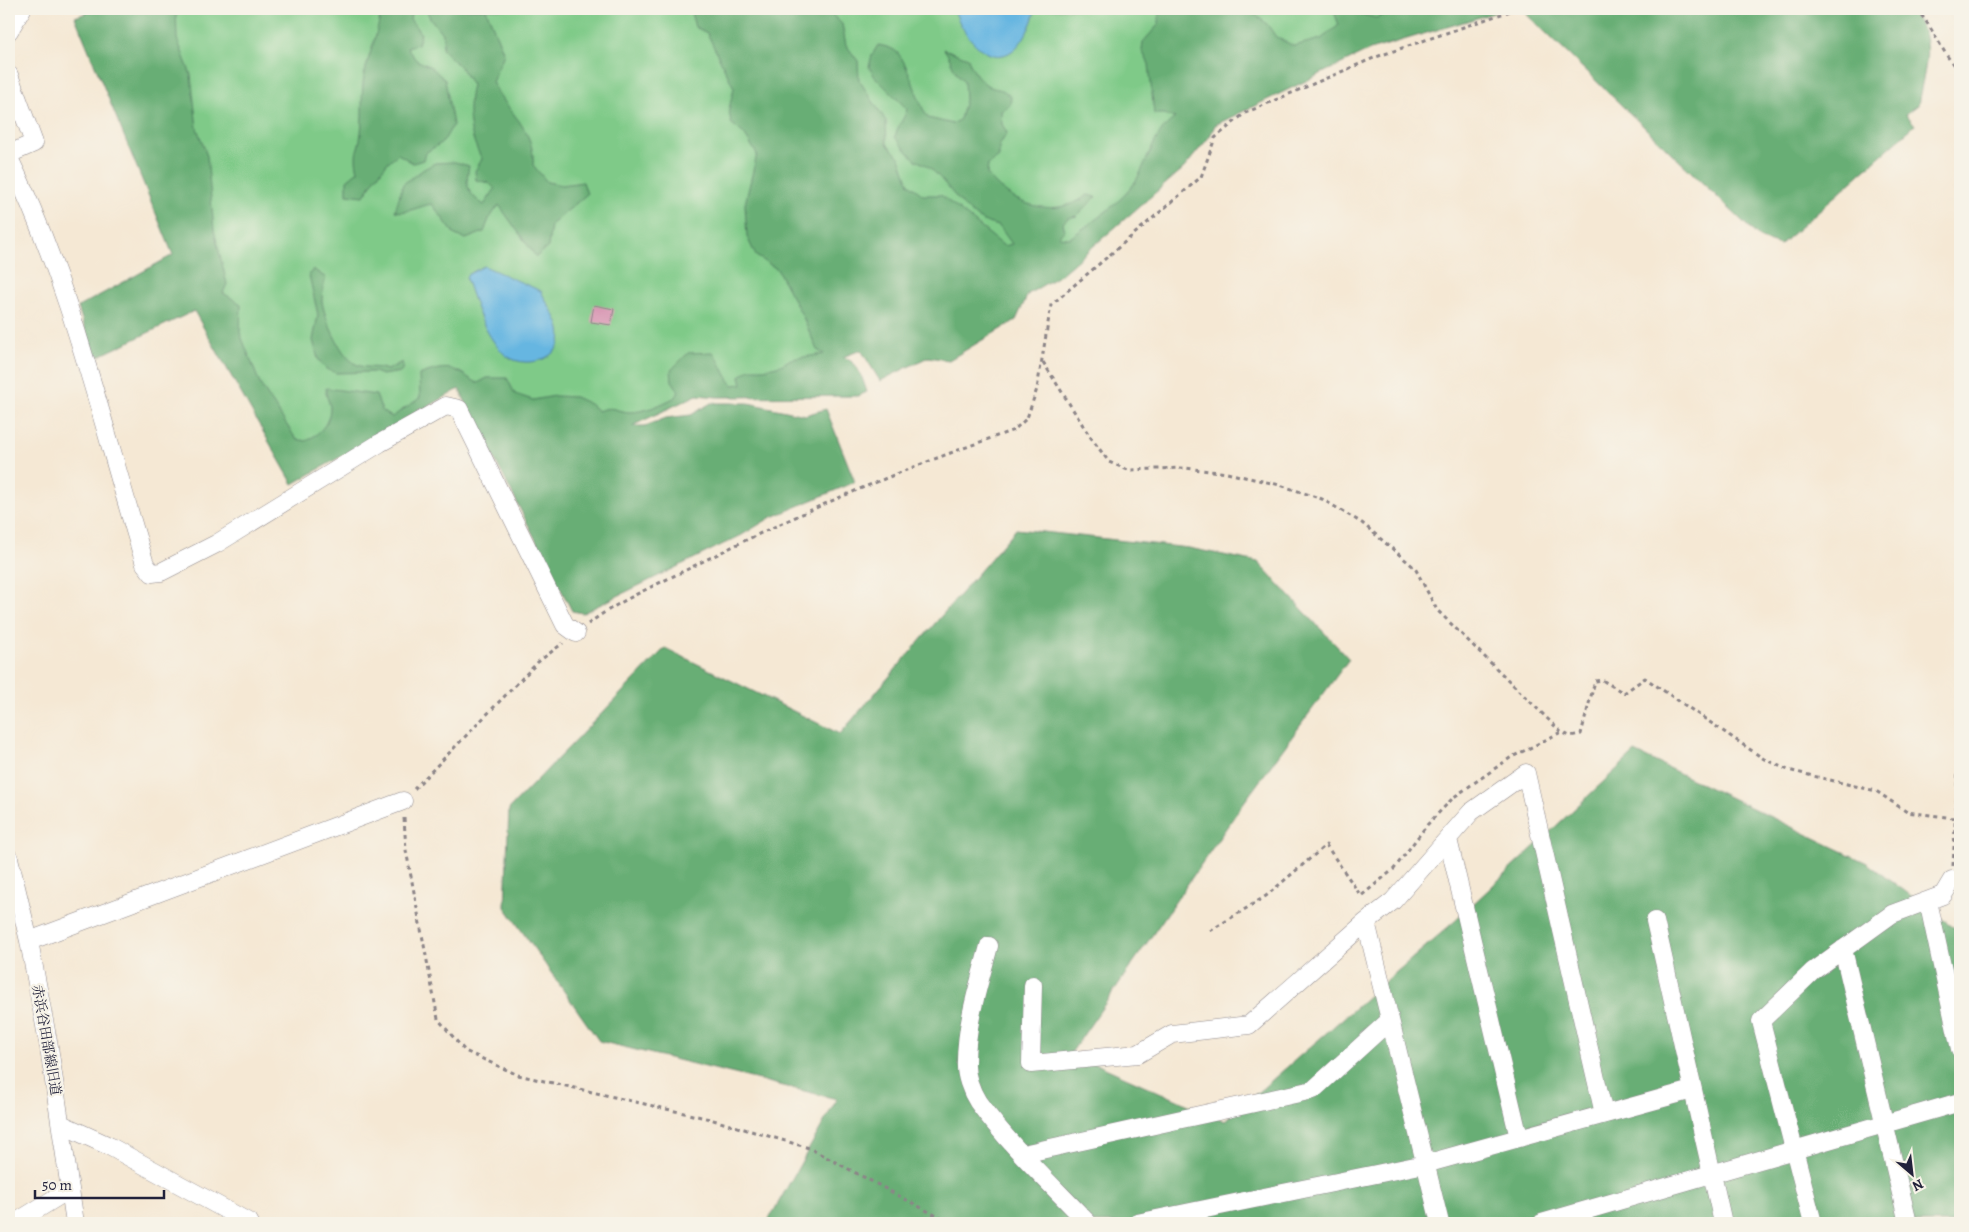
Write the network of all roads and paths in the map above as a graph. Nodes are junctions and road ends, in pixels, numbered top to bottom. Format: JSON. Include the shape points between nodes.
{"nodes":[{"id":1,"x":22,"y":9,"type":"edge"},
{"id":2,"x":1516,"y":9,"type":"edge"},
{"id":3,"x":1916,"y":9,"type":"edge"},
{"id":4,"x":9,"y":31,"type":"edge"},
{"id":5,"x":1960,"y":72,"type":"edge"},
{"id":6,"x":9,"y":75,"type":"edge"},
{"id":7,"x":9,"y":154,"type":"edge"},
{"id":8,"x":9,"y":158,"type":"edge"},
{"id":9,"x":1042,"y":361,"type":"junction"},
{"id":10,"x":576,"y":634,"type":"junction"},
{"id":11,"x":1960,"y":729,"type":"edge"},
{"id":12,"x":403,"y":801,"type":"junction"},
{"id":13,"x":1955,"y":818,"type":"junction"},
{"id":14,"x":1448,"y":839,"type":"junction"},
{"id":15,"x":9,"y":859,"type":"edge"},
{"id":16,"x":1952,"y":880,"type":"joint"},
{"id":17,"x":1361,"y":896,"type":"dead end"},
{"id":18,"x":1928,"y":901,"type":"junction"},
{"id":19,"x":1655,"y":920,"type":"dead end"},
{"id":20,"x":1366,"y":922,"type":"junction"},
{"id":21,"x":1210,"y":932,"type":"dead end"},
{"id":22,"x":30,"y":941,"type":"junction"},
{"id":23,"x":989,"y":946,"type":"dead end"},
{"id":24,"x":1843,"y":949,"type":"junction"},
{"id":25,"x":1033,"y":985,"type":"dead end"},
{"id":26,"x":1390,"y":1020,"type":"junction"},
{"id":27,"x":1960,"y":1049,"type":"edge"},
{"id":28,"x":1692,"y":1090,"type":"junction"},
{"id":29,"x":1960,"y":1102,"type":"edge"},
{"id":30,"x":1604,"y":1114,"type":"junction"},
{"id":31,"x":1885,"y":1123,"type":"junction"},
{"id":32,"x":63,"y":1125,"type":"junction"},
{"id":33,"x":1519,"y":1138,"type":"junction"},
{"id":34,"x":1793,"y":1150,"type":"junction"},
{"id":35,"x":1022,"y":1154,"type":"junction"},
{"id":36,"x":1425,"y":1164,"type":"junction"},
{"id":37,"x":1711,"y":1174,"type":"junction"},
{"id":38,"x":70,"y":1189,"type":"junction"},
{"id":39,"x":14,"y":1223,"type":"edge"},
{"id":40,"x":75,"y":1223,"type":"edge"},
{"id":41,"x":250,"y":1223,"type":"edge"},
{"id":42,"x":950,"y":1223,"type":"edge"},
{"id":43,"x":1088,"y":1223,"type":"edge"},
{"id":44,"x":1137,"y":1223,"type":"edge"},
{"id":45,"x":1440,"y":1223,"type":"edge"},
{"id":46,"x":1542,"y":1223,"type":"edge"},
{"id":47,"x":1723,"y":1223,"type":"edge"},
{"id":48,"x":1812,"y":1223,"type":"edge"},
{"id":49,"x":1908,"y":1223,"type":"edge"}],
"edges":[{"from":1,"to":4,"type":"street"},
{"from":2,"to":9,"type":"path","via":[[1376,57],[1245,113],[1215,138],[1201,177],[1051,304]]},
{"from":3,"to":5,"type":"path"},
{"from":6,"to":7,"type":"street","via":[[34,143]]},
{"from":8,"to":10,"type":"street","via":[[47,244],[72,316],[121,488],[145,564],[152,573],[161,572],[216,544],[446,406],[459,408],[566,625]]},
{"from":9,"to":10,"type":"path","via":[[1027,418],[1014,430],[864,485],[768,528],[598,617]]},
{"from":9,"to":13,"type":"path","via":[[1109,462],[1128,470],[1186,468],[1280,485],[1322,499],[1362,523],[1415,568],[1437,610],[1561,732],[1570,736],[1581,734],[1595,681],[1602,680],[1624,693],[1645,678],[1764,759],[1788,770],[1876,791],[1906,812]]},
{"from":10,"to":12,"type":"path","via":[[538,662]]},
{"from":11,"to":13,"type":"path"},
{"from":12,"to":22,"type":"street"},
{"from":12,"to":42,"type":"path","via":[[406,850],[438,1018],[465,1051],[518,1075],[710,1119],[809,1148]]},
{"from":13,"to":16,"type":"path"},
{"from":14,"to":20,"type":"street","via":[[1393,900]]},
{"from":14,"to":30,"type":"street","via":[[1471,812],[1526,773]]},
{"from":14,"to":33,"type":"street"},
{"from":15,"to":22,"type":"street","name":"赤浜谷田部線旧道"},
{"from":16,"to":18,"type":"street","via":[[1943,895]]},
{"from":17,"to":21,"type":"path","via":[[1326,845],[1266,896]]},
{"from":18,"to":24,"type":"street","via":[[1892,914]]},
{"from":18,"to":27,"type":"street"},
{"from":19,"to":28,"type":"street"},
{"from":20,"to":25,"type":"street","via":[[1250,1025],[1172,1034],[1138,1054],[1032,1064]]},
{"from":20,"to":26,"type":"street"},
{"from":22,"to":32,"type":"street","name":"赤浜谷田部線旧道"},
{"from":23,"to":35,"type":"street","via":[[974,1004],[965,1063],[977,1100]]},
{"from":24,"to":31,"type":"street"},
{"from":24,"to":34,"type":"street","via":[[1813,971],[1762,1021]]},
{"from":26,"to":35,"type":"street","via":[[1314,1090]]},
{"from":26,"to":36,"type":"street"},
{"from":28,"to":30,"type":"street"},
{"from":28,"to":37,"type":"street"},
{"from":29,"to":31,"type":"street"},
{"from":30,"to":33,"type":"street"},
{"from":31,"to":34,"type":"street"},
{"from":31,"to":49,"type":"street"},
{"from":32,"to":38,"type":"street","name":"赤浜谷田部線旧道"},
{"from":32,"to":41,"type":"street","via":[[109,1146]]},
{"from":33,"to":36,"type":"street"},
{"from":34,"to":37,"type":"street"},
{"from":34,"to":48,"type":"street"},
{"from":35,"to":43,"type":"street"},
{"from":36,"to":44,"type":"street"},
{"from":36,"to":45,"type":"street"},
{"from":37,"to":46,"type":"street"},
{"from":37,"to":47,"type":"street"},
{"from":38,"to":39,"type":"street"},
{"from":38,"to":40,"type":"street","name":"赤浜谷田部線旧道"}]}
